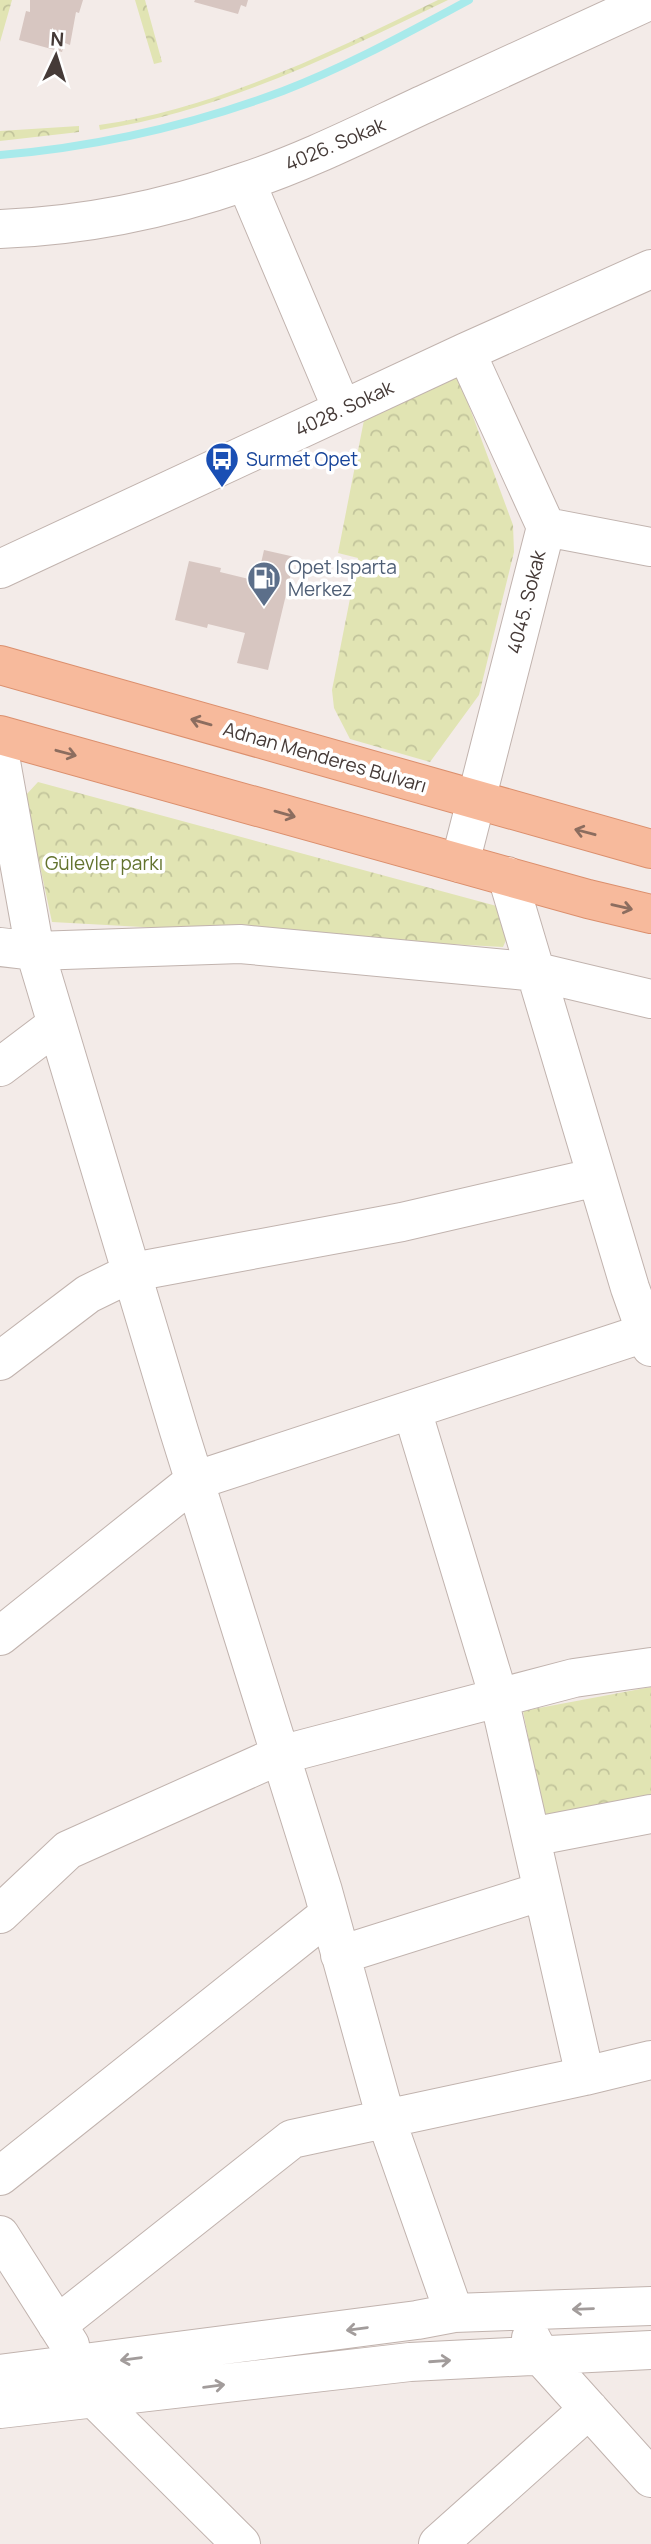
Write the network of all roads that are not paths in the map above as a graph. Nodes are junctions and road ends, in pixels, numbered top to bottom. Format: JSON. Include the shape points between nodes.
{"nodes":[{"id":1,"x":651,"y":0,"type":"edge"},
{"id":2,"x":246,"y":182,"type":"junction"},
{"id":3,"x":0,"y":229,"type":"edge"},
{"id":4,"x":651,"y":269,"type":"edge"},
{"id":5,"x":466,"y":352,"type":"junction"},
{"id":6,"x":342,"y":409,"type":"junction"},
{"id":7,"x":546,"y":527,"type":"junction"},
{"id":8,"x":651,"y":547,"type":"edge"},
{"id":9,"x":0,"y":569,"type":"edge"},
{"id":10,"x":0,"y":665,"type":"edge"},
{"id":11,"x":0,"y":735,"type":"edge"},
{"id":12,"x":0,"y":756,"type":"edge"},
{"id":13,"x":475,"y":800,"type":"junction"},
{"id":14,"x":651,"y":849,"type":"edge"},
{"id":15,"x":460,"y":863,"type":"junction"},
{"id":16,"x":507,"y":876,"type":"junction"},
{"id":17,"x":651,"y":914,"type":"edge"},
{"id":18,"x":18,"y":949,"type":"edge"},
{"id":19,"x":537,"y":972,"type":"junction"},
{"id":20,"x":651,"y":999,"type":"edge"},
{"id":21,"x":57,"y":1024,"type":"junction"},
{"id":22,"x":0,"y":1067,"type":"edge"},
{"id":23,"x":597,"y":1177,"type":"junction"},
{"id":24,"x":133,"y":1272,"type":"junction"},
{"id":25,"x":649,"y":1337,"type":"edge"},
{"id":26,"x":0,"y":1361,"type":"edge"},
{"id":27,"x":412,"y":1410,"type":"junction"},
{"id":28,"x":194,"y":1480,"type":"junction"},
{"id":29,"x":0,"y":1636,"type":"edge"},
{"id":30,"x":651,"y":1667,"type":"edge"},
{"id":31,"x":499,"y":1698,"type":"junction"},
{"id":32,"x":280,"y":1755,"type":"junction"},
{"id":33,"x":651,"y":1814,"type":"edge"},
{"id":34,"x":531,"y":1837,"type":"junction"},
{"id":35,"x":543,"y":1891,"type":"junction"},
{"id":36,"x":0,"y":1914,"type":"edge"},
{"id":37,"x":329,"y":1914,"type":"junction"},
{"id":38,"x":340,"y":1955,"type":"junction"},
{"id":39,"x":651,"y":2060,"type":"edge"},
{"id":40,"x":585,"y":2076,"type":"junction"},
{"id":41,"x":386,"y":2119,"type":"junction"},
{"id":42,"x":0,"y":2176,"type":"edge"},
{"id":43,"x":0,"y":2235,"type":"edge"},
{"id":44,"x":651,"y":2306,"type":"edge"},
{"id":45,"x":518,"y":2311,"type":"junction"},
{"id":46,"x":454,"y":2313,"type":"junction"},
{"id":47,"x":57,"y":2325,"type":"junction"},
{"id":48,"x":651,"y":2350,"type":"edge"},
{"id":49,"x":540,"y":2354,"type":"junction"},
{"id":50,"x":0,"y":2374,"type":"edge"},
{"id":51,"x":89,"y":2383,"type":"junction"},
{"id":52,"x":0,"y":2409,"type":"edge"},
{"id":53,"x":589,"y":2409,"type":"junction"},
{"id":54,"x":651,"y":2478,"type":"edge"},
{"id":55,"x":241,"y":2544,"type":"edge"},
{"id":56,"x":438,"y":2544,"type":"edge"}],
"edges":[{"from":1,"to":2,"type":"street","name":"4026. Sokak"},
{"from":2,"to":3,"type":"street","name":"4026. Sokak","via":[[105,218]]},
{"from":2,"to":6,"type":"street"},
{"from":4,"to":5,"type":"street","name":"4028. Sokak"},
{"from":5,"to":6,"type":"street","name":"4028. Sokak"},
{"from":5,"to":7,"type":"street","name":"4045. Sokak"},
{"from":6,"to":9,"type":"street","name":"4028. Sokak"},
{"from":7,"to":8,"type":"street"},
{"from":7,"to":13,"type":"street","name":"4045. Sokak"},
{"from":13,"to":10,"type":"main road","name":"Adnan Menderes Bulvarı","one_way":true},
{"from":11,"to":15,"type":"main road","one_way":true},
{"from":12,"to":18,"type":"street"},
{"from":14,"to":13,"type":"main road","name":"Adnan Menderes Bulvarı","one_way":true},
{"from":13,"to":15,"type":"street","name":"4045. Sokak"},
{"from":15,"to":16,"type":"main road"},
{"from":16,"to":17,"type":"main road","one_way":true},
{"from":16,"to":19,"type":"street"},
{"from":18,"to":19,"type":"street","via":[[240,944]]},
{"from":18,"to":21,"type":"street"},
{"from":19,"to":20,"type":"street"},
{"from":19,"to":23,"type":"street"},
{"from":21,"to":22,"type":"street"},
{"from":21,"to":24,"type":"street"},
{"from":23,"to":24,"type":"street","via":[[402,1222]]},
{"from":23,"to":25,"type":"street"},
{"from":24,"to":26,"type":"street","via":[[88,1294]]},
{"from":24,"to":28,"type":"street"},
{"from":25,"to":27,"type":"street"},
{"from":27,"to":28,"type":"street"},
{"from":27,"to":31,"type":"street"},
{"from":28,"to":29,"type":"street"},
{"from":28,"to":32,"type":"street"},
{"from":30,"to":31,"type":"street","via":[[574,1678]]},
{"from":31,"to":32,"type":"street"},
{"from":31,"to":34,"type":"street"},
{"from":32,"to":36,"type":"street","via":[[68,1850]]},
{"from":32,"to":37,"type":"street"},
{"from":33,"to":34,"type":"street"},
{"from":34,"to":35,"type":"street"},
{"from":35,"to":38,"type":"street"},
{"from":35,"to":40,"type":"street"},
{"from":37,"to":38,"type":"street"},
{"from":37,"to":42,"type":"street"},
{"from":38,"to":41,"type":"street"},
{"from":39,"to":40,"type":"street"},
{"from":40,"to":41,"type":"street"},
{"from":41,"to":46,"type":"street"},
{"from":41,"to":47,"type":"street","via":[[292,2139]]},
{"from":43,"to":47,"type":"street"},
{"from":44,"to":45,"type":"street","one_way":true},
{"from":45,"to":46,"type":"street"},
{"from":45,"to":49,"type":"street"},
{"from":46,"to":51,"type":"street","one_way":true},
{"from":47,"to":51,"type":"street"},
{"from":48,"to":49,"type":"street"},
{"from":51,"to":49,"type":"street","one_way":true},
{"from":49,"to":53,"type":"street"},
{"from":50,"to":51,"type":"street"},
{"from":51,"to":52,"type":"street"},
{"from":51,"to":55,"type":"street"},
{"from":53,"to":54,"type":"street"},
{"from":53,"to":56,"type":"street"}]}
